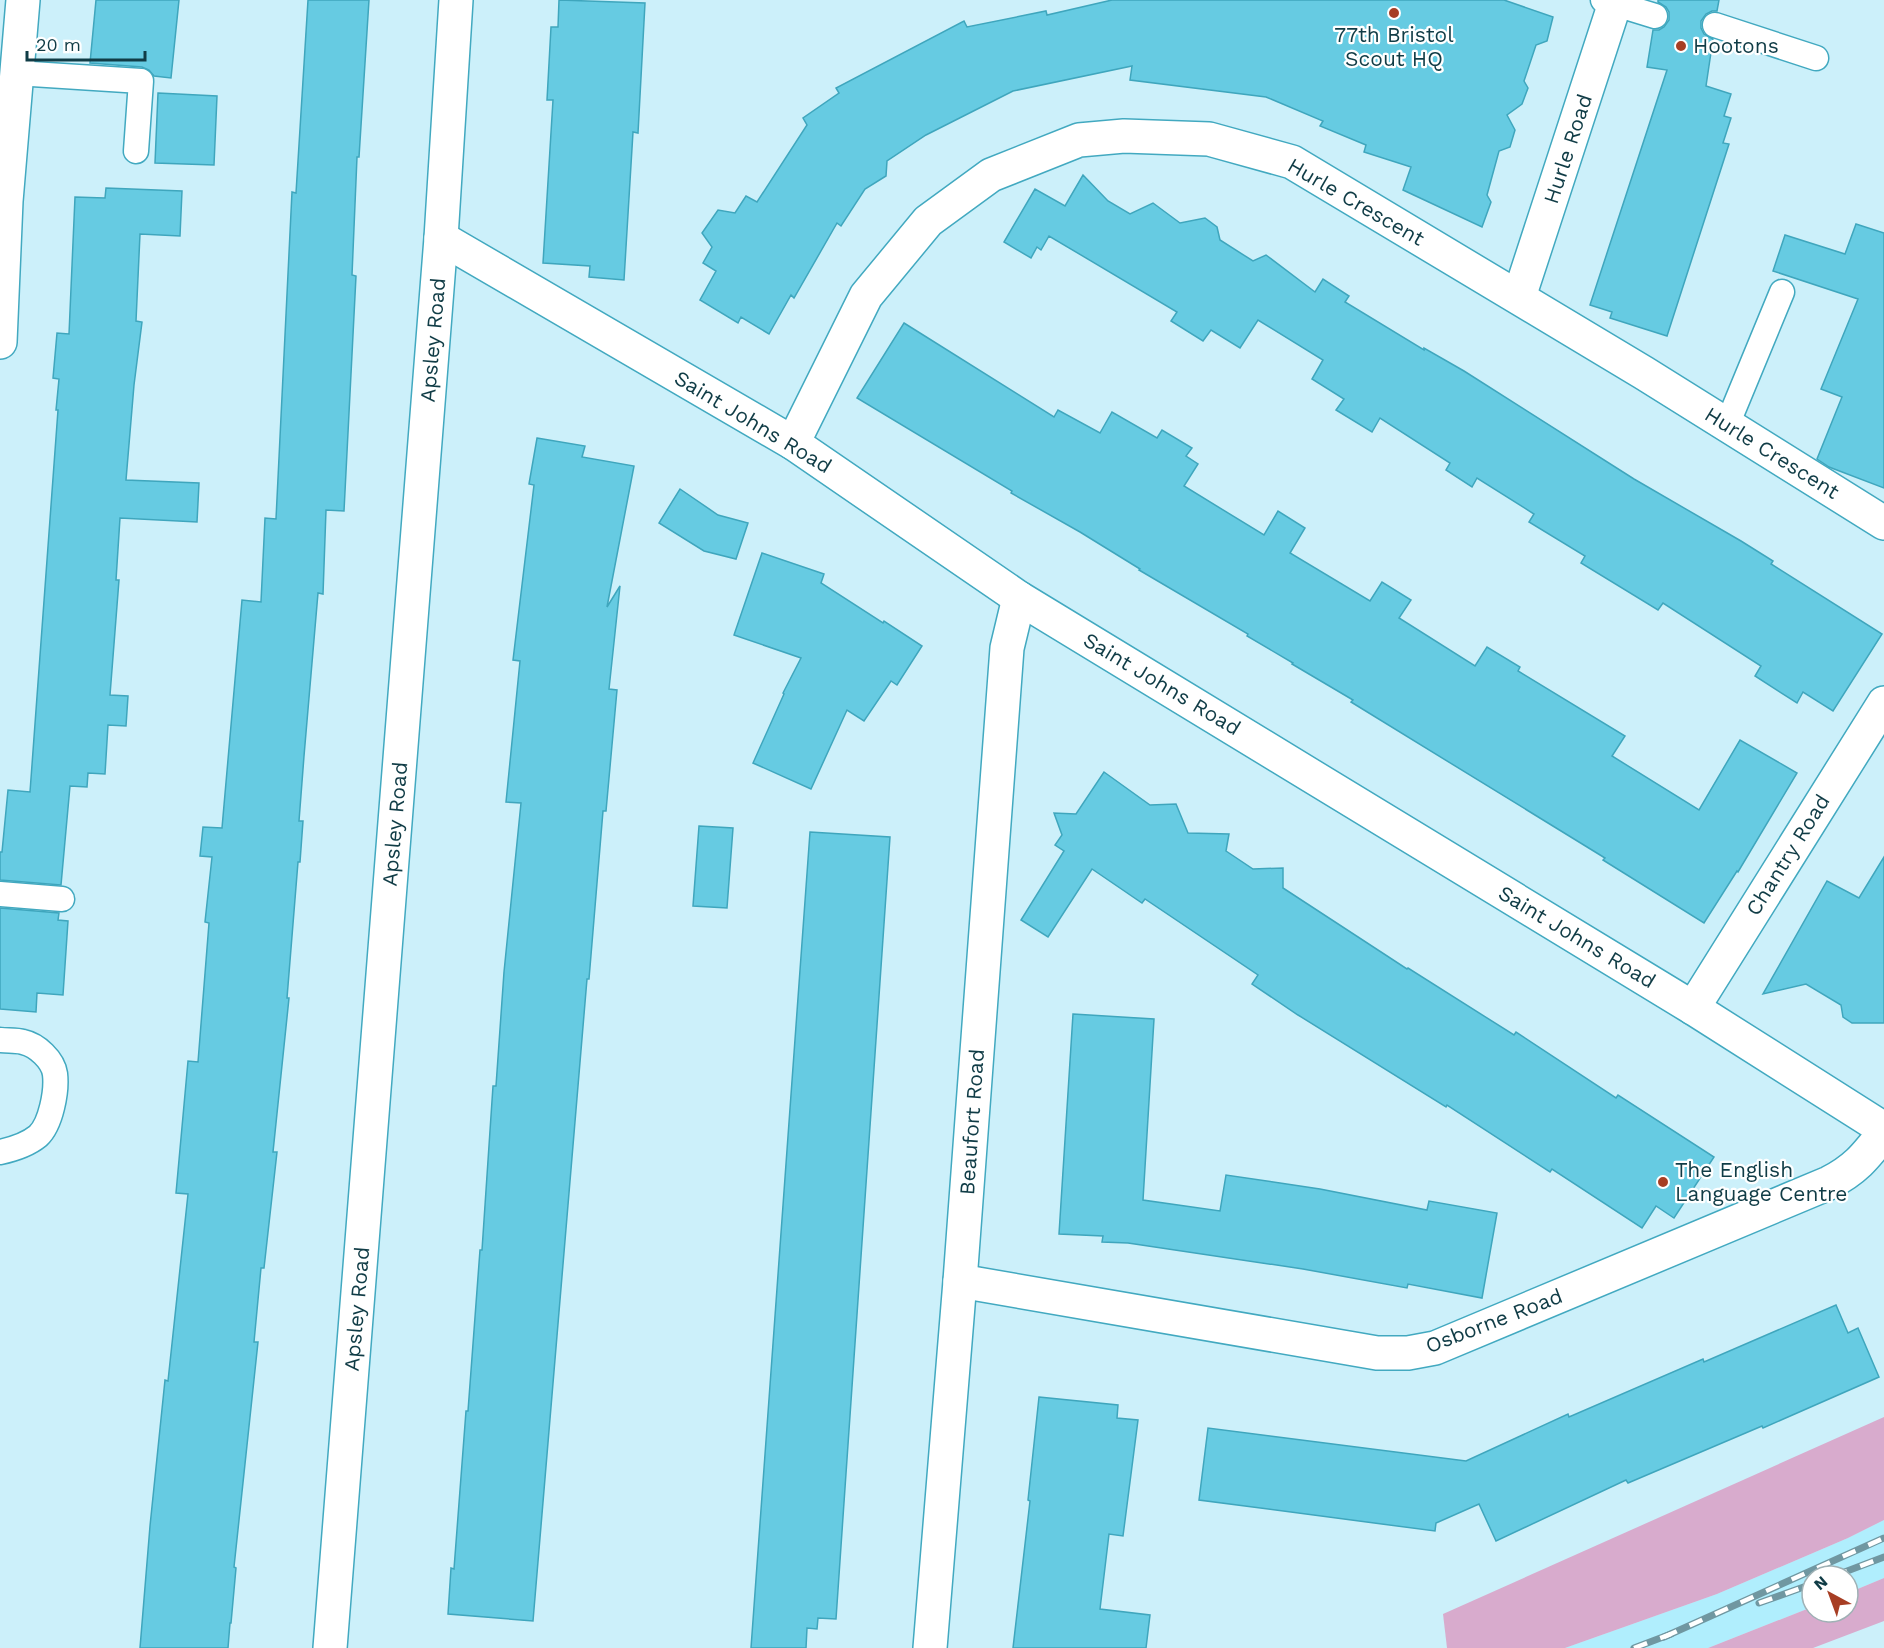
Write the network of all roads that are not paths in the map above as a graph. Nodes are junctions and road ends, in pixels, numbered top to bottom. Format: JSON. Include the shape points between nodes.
{"nodes":[{"id":1,"x":23,"y":0,"type":"edge"},
{"id":2,"x":456,"y":0,"type":"edge"},
{"id":3,"x":1611,"y":1,"type":"edge"},
{"id":4,"x":1655,"y":16,"type":"dead end"},
{"id":5,"x":1715,"y":26,"type":"dead end"},
{"id":6,"x":1816,"y":58,"type":"dead end"},
{"id":7,"x":16,"y":73,"type":"junction"},
{"id":8,"x":136,"y":151,"type":"dead end"},
{"id":9,"x":3,"y":203,"type":"edge"},
{"id":10,"x":441,"y":238,"type":"junction"},
{"id":11,"x":1782,"y":292,"type":"dead end"},
{"id":12,"x":1519,"y":297,"type":"junction"},
{"id":13,"x":0,"y":342,"type":"edge"},
{"id":14,"x":1727,"y":425,"type":"junction"},
{"id":15,"x":793,"y":443,"type":"junction"},
{"id":16,"x":1884,"y":523,"type":"edge"},
{"id":17,"x":1019,"y":598,"type":"junction"},
{"id":18,"x":1884,"y":703,"type":"edge"},
{"id":19,"x":0,"y":894,"type":"edge"},
{"id":20,"x":62,"y":899,"type":"dead end"},
{"id":21,"x":1693,"y":1008,"type":"junction"},
{"id":22,"x":0,"y":1040,"type":"edge"},
{"id":23,"x":1884,"y":1129,"type":"edge"},
{"id":24,"x":1884,"y":1133,"type":"edge"},
{"id":25,"x":0,"y":1152,"type":"edge"},
{"id":26,"x":960,"y":1281,"type":"junction"},
{"id":27,"x":330,"y":1648,"type":"edge"},
{"id":28,"x":930,"y":1648,"type":"edge"}],
"edges":[{"from":1,"to":7,"type":"street"},
{"from":2,"to":10,"type":"street","name":"Apsley Road"},
{"from":3,"to":4,"type":"lane"},
{"from":3,"to":12,"type":"street","name":"Hurle Road"},
{"from":5,"to":6,"type":"lane"},
{"from":7,"to":8,"type":"lane","via":[[141,81]]},
{"from":7,"to":9,"type":"street"},
{"from":9,"to":13,"type":"street"},
{"from":10,"to":15,"type":"street","name":"Saint Johns Road"},
{"from":10,"to":27,"type":"street","name":"Apsley Road"},
{"from":11,"to":14,"type":"lane"},
{"from":12,"to":14,"type":"street","name":"Hurle Crescent"},
{"from":12,"to":15,"type":"street","name":"Hurle Crescent","via":[[1292,162],[1209,139],[1124,136],[1078,140],[991,175],[928,221],[866,296]]},
{"from":14,"to":16,"type":"street","name":"Hurle Crescent"},
{"from":15,"to":17,"type":"street","name":"Saint Johns Road"},
{"from":17,"to":21,"type":"street","name":"Saint Johns Road"},
{"from":17,"to":26,"type":"street","name":"Beaufort Road","via":[[1006,648]]},
{"from":18,"to":21,"type":"street","name":"Chantry Road"},
{"from":19,"to":20,"type":"lane"},
{"from":21,"to":23,"type":"street","name":"Saint Johns Road"},
{"from":22,"to":25,"type":"lane","via":[[24,1042],[41,1051],[55,1072],[53,1104],[39,1135],[20,1148]]},
{"from":24,"to":26,"type":"street","name":"Osborne Road","via":[[1849,1173],[1829,1183],[1435,1348],[1408,1353],[1377,1353]]},
{"from":26,"to":28,"type":"street","name":"Beaufort Road"}]}
